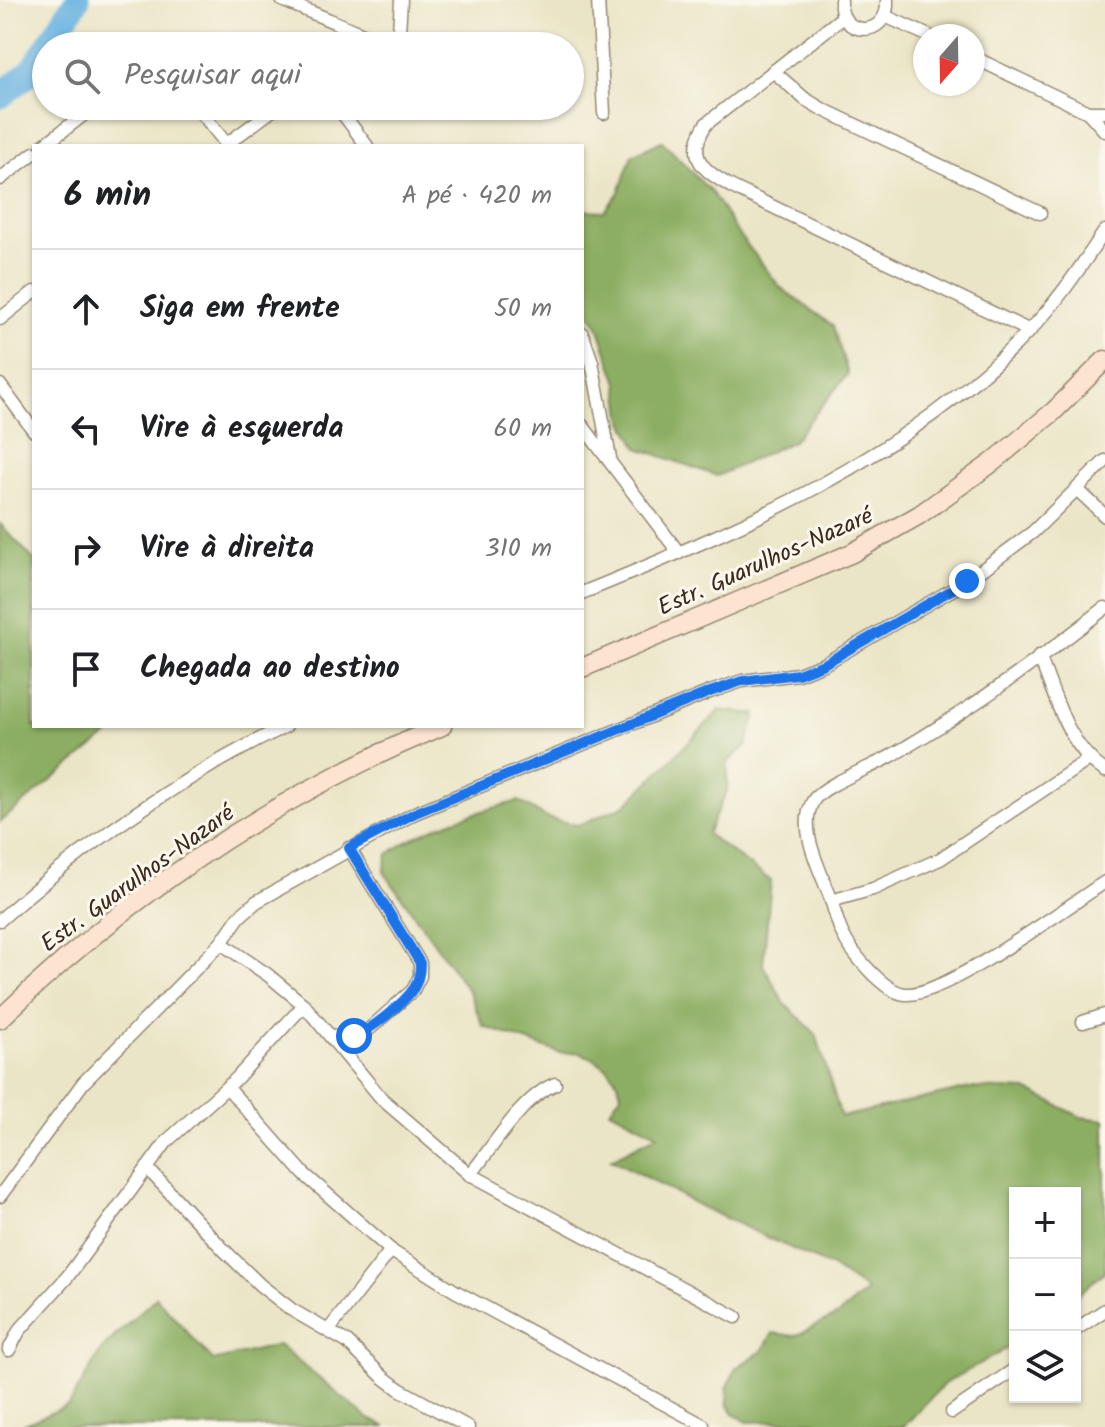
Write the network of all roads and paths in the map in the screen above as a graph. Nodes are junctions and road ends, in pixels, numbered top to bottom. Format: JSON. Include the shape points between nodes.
{"nodes":[{"id":1,"x":282,"y":0,"type":"edge"},
{"id":2,"x":401,"y":0,"type":"edge"},
{"id":3,"x":598,"y":0,"type":"edge"},
{"id":4,"x":841,"y":0,"type":"edge"},
{"id":5,"x":887,"y":0,"type":"edge"},
{"id":6,"x":885,"y":16,"type":"junction"},
{"id":7,"x":843,"y":17,"type":"junction"},
{"id":8,"x":913,"y":29,"type":"edge"},
{"id":9,"x":358,"y":32,"type":"edge"},
{"id":10,"x":399,"y":32,"type":"edge"},
{"id":11,"x":985,"y":63,"type":"edge"},
{"id":12,"x":773,"y":71,"type":"junction"},
{"id":13,"x":1088,"y":112,"type":"junction"},
{"id":14,"x":1105,"y":112,"type":"edge"},
{"id":15,"x":604,"y":113,"type":"dead end"},
{"id":16,"x":77,"y":120,"type":"edge"},
{"id":17,"x":207,"y":120,"type":"edge"},
{"id":18,"x":259,"y":120,"type":"edge"},
{"id":19,"x":348,"y":120,"type":"edge"},
{"id":20,"x":1105,"y":131,"type":"edge"},
{"id":21,"x":46,"y":144,"type":"edge"},
{"id":22,"x":225,"y":144,"type":"edge"},
{"id":23,"x":227,"y":144,"type":"edge"},
{"id":24,"x":366,"y":144,"type":"edge"},
{"id":25,"x":32,"y":155,"type":"edge"},
{"id":26,"x":0,"y":179,"type":"edge"},
{"id":27,"x":1040,"y":213,"type":"dead end"},
{"id":28,"x":1105,"y":231,"type":"edge"},
{"id":29,"x":32,"y":294,"type":"edge"},
{"id":30,"x":0,"y":319,"type":"edge"},
{"id":31,"x":1030,"y":331,"type":"junction"},
{"id":32,"x":584,"y":339,"type":"edge"},
{"id":33,"x":1105,"y":360,"type":"edge"},
{"id":34,"x":0,"y":385,"type":"edge"},
{"id":35,"x":584,"y":427,"type":"edge"},
{"id":36,"x":32,"y":428,"type":"edge"},
{"id":37,"x":611,"y":461,"type":"junction"},
{"id":38,"x":1105,"y":461,"type":"edge"},
{"id":39,"x":1077,"y":489,"type":"junction"},
{"id":40,"x":1105,"y":516,"type":"edge"},
{"id":41,"x":679,"y":553,"type":"junction"},
{"id":42,"x":584,"y":591,"type":"edge"},
{"id":43,"x":1105,"y":608,"type":"edge"},
{"id":44,"x":1039,"y":656,"type":"junction"},
{"id":45,"x":584,"y":667,"type":"edge"},
{"id":46,"x":438,"y":728,"type":"edge"},
{"id":47,"x":264,"y":730,"type":"edge"},
{"id":48,"x":1088,"y":760,"type":"junction"},
{"id":49,"x":1105,"y":771,"type":"edge"},
{"id":50,"x":349,"y":848,"type":"junction"},
{"id":51,"x":1105,"y":882,"type":"edge"},
{"id":52,"x":831,"y":901,"type":"junction"},
{"id":53,"x":0,"y":920,"type":"edge"},
{"id":54,"x":221,"y":943,"type":"junction"},
{"id":55,"x":304,"y":1005,"type":"junction"},
{"id":56,"x":1105,"y":1015,"type":"edge"},
{"id":57,"x":0,"y":1019,"type":"edge"},
{"id":58,"x":1083,"y":1022,"type":"dead end"},
{"id":59,"x":331,"y":1036,"type":"junction"},
{"id":60,"x":555,"y":1084,"type":"dead end"},
{"id":61,"x":227,"y":1087,"type":"junction"},
{"id":62,"x":147,"y":1168,"type":"junction"},
{"id":63,"x":470,"y":1175,"type":"junction"},
{"id":64,"x":0,"y":1196,"type":"edge"},
{"id":65,"x":391,"y":1250,"type":"junction"},
{"id":66,"x":1105,"y":1310,"type":"edge"},
{"id":67,"x":736,"y":1317,"type":"dead end"},
{"id":68,"x":1081,"y":1326,"type":"edge"},
{"id":69,"x":328,"y":1331,"type":"junction"},
{"id":70,"x":9,"y":1350,"type":"dead end"},
{"id":71,"x":1009,"y":1373,"type":"edge"},
{"id":72,"x":952,"y":1412,"type":"dead end"},
{"id":73,"x":703,"y":1425,"type":"edge"},
{"id":74,"x":468,"y":1427,"type":"edge"}],
"edges":[{"from":1,"to":9,"type":"street"},
{"from":2,"to":10,"type":"street"},
{"from":3,"to":15,"type":"street"},
{"from":4,"to":7,"type":"street"},
{"from":5,"to":6,"type":"street"},
{"from":6,"to":7,"type":"street","via":[[875,26],[861,29]]},
{"from":6,"to":8,"type":"street"},
{"from":7,"to":12,"type":"street"},
{"from":11,"to":13,"type":"street"},
{"from":12,"to":27,"type":"street","via":[[822,109]]},
{"from":12,"to":31,"type":"street","via":[[706,124],[697,138],[701,165],[732,187]]},
{"from":13,"to":14,"type":"street"},
{"from":13,"to":20,"type":"street"},
{"from":16,"to":21,"type":"street"},
{"from":17,"to":22,"type":"street"},
{"from":18,"to":23,"type":"street"},
{"from":19,"to":24,"type":"street"},
{"from":25,"to":26,"type":"street"},
{"from":28,"to":31,"type":"street"},
{"from":29,"to":30,"type":"street"},
{"from":31,"to":41,"type":"street","via":[[977,380],[858,466]]},
{"from":32,"to":37,"type":"street"},
{"from":33,"to":45,"type":"main road","name":"Estr. Guarulhos-Nazaré","via":[[993,462],[919,515],[852,553]]},
{"from":34,"to":36,"type":"street"},
{"from":35,"to":37,"type":"street"},
{"from":37,"to":41,"type":"street"},
{"from":38,"to":39,"type":"street"},
{"from":39,"to":40,"type":"street"},
{"from":39,"to":50,"type":"street","via":[[1033,532],[967,581],[824,664],[710,692],[415,813]]},
{"from":41,"to":42,"type":"street"},
{"from":43,"to":44,"type":"street"},
{"from":44,"to":48,"type":"street","via":[[1067,727]]},
{"from":44,"to":52,"type":"street","via":[[901,751],[819,792],[807,824]]},
{"from":46,"to":57,"type":"main road","name":"Estr. Guarulhos-Nazaré","via":[[336,775],[196,858],[47,973]]},
{"from":47,"to":53,"type":"street","via":[[144,806]]},
{"from":48,"to":49,"type":"street"},
{"from":48,"to":52,"type":"street","via":[[940,859]]},
{"from":50,"to":54,"type":"street","via":[[256,902]]},
{"from":50,"to":59,"type":"street","via":[[420,963],[420,976],[413,990],[366,1032]]},
{"from":51,"to":52,"type":"street","via":[[970,969],[905,994],[884,985],[854,952]]},
{"from":54,"to":55,"type":"street"},
{"from":54,"to":64,"type":"street","via":[[83,1083]]},
{"from":55,"to":59,"type":"street"},
{"from":55,"to":61,"type":"street"},
{"from":56,"to":58,"type":"street"},
{"from":59,"to":63,"type":"street","via":[[382,1099]]},
{"from":60,"to":63,"type":"street","via":[[529,1101]]},
{"from":61,"to":62,"type":"street","via":[[167,1141]]},
{"from":61,"to":65,"type":"street","via":[[304,1174]]},
{"from":62,"to":69,"type":"street","via":[[260,1285]]},
{"from":62,"to":70,"type":"street"},
{"from":63,"to":67,"type":"street"},
{"from":65,"to":69,"type":"street"},
{"from":65,"to":73,"type":"street","via":[[455,1291]]},
{"from":66,"to":68,"type":"street"},
{"from":69,"to":74,"type":"street","via":[[399,1389]]},
{"from":71,"to":72,"type":"street"}]}
